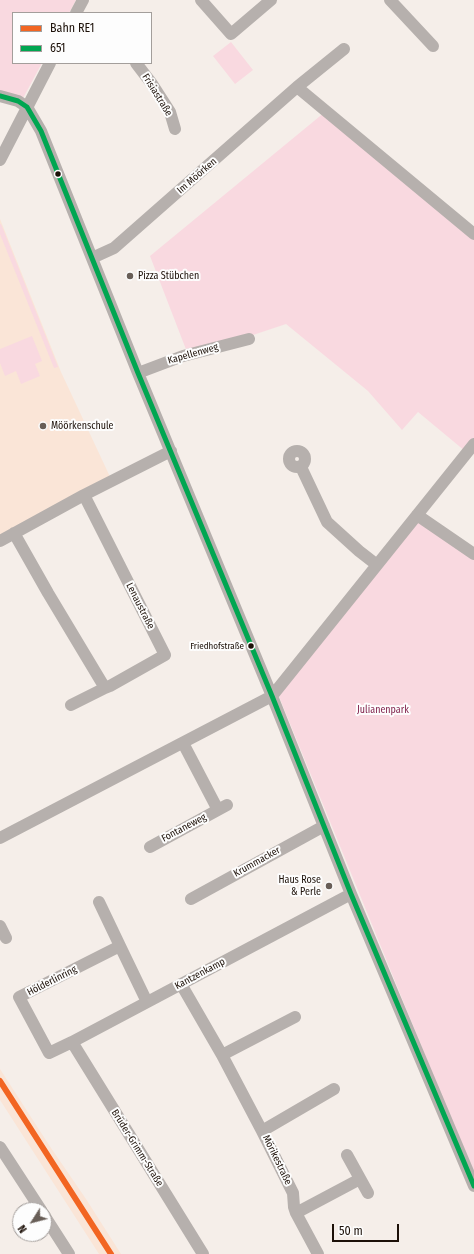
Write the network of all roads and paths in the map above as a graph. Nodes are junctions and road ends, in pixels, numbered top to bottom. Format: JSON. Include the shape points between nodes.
{"nodes":[{"id":1,"x":201,"y":0,"type":"edge"},
{"id":2,"x":271,"y":0,"type":"edge"},
{"id":3,"x":390,"y":0,"type":"edge"},
{"id":4,"x":433,"y":46,"type":"dead end"},
{"id":5,"x":344,"y":49,"type":"dead end"},
{"id":6,"x":49,"y":64,"type":"edge"},
{"id":7,"x":137,"y":64,"type":"edge"},
{"id":8,"x":297,"y":87,"type":"junction"},
{"id":9,"x":0,"y":96,"type":"edge"},
{"id":10,"x":27,"y":107,"type":"junction"},
{"id":11,"x":175,"y":128,"type":"dead end"},
{"id":12,"x":0,"y":160,"type":"edge"},
{"id":13,"x":474,"y":234,"type":"edge"},
{"id":14,"x":92,"y":258,"type":"junction"},
{"id":15,"x":249,"y":339,"type":"dead end"},
{"id":16,"x":138,"y":373,"type":"junction"},
{"id":17,"x":474,"y":444,"type":"edge"},
{"id":18,"x":171,"y":451,"type":"junction"},
{"id":19,"x":301,"y":466,"type":"dead end"},
{"id":20,"x":84,"y":495,"type":"junction"},
{"id":21,"x":417,"y":515,"type":"junction"},
{"id":22,"x":14,"y":534,"type":"junction"},
{"id":23,"x":0,"y":541,"type":"edge"},
{"id":24,"x":474,"y":554,"type":"edge"},
{"id":25,"x":377,"y":565,"type":"junction"},
{"id":26,"x":105,"y":688,"type":"junction"},
{"id":27,"x":272,"y":696,"type":"junction"},
{"id":28,"x":71,"y":705,"type":"dead end"},
{"id":29,"x":183,"y":743,"type":"junction"},
{"id":30,"x":324,"y":826,"type":"junction"},
{"id":31,"x":0,"y":838,"type":"edge"},
{"id":32,"x":150,"y":847,"type":"dead end"},
{"id":33,"x":351,"y":894,"type":"junction"},
{"id":34,"x":191,"y":899,"type":"dead end"},
{"id":35,"x":99,"y":902,"type":"dead end"},
{"id":36,"x":0,"y":926,"type":"edge"},
{"id":37,"x":6,"y":938,"type":"dead end"},
{"id":38,"x":120,"y":946,"type":"junction"},
{"id":39,"x":181,"y":984,"type":"junction"},
{"id":40,"x":147,"y":1002,"type":"junction"},
{"id":41,"x":295,"y":1017,"type":"dead end"},
{"id":42,"x":72,"y":1042,"type":"junction"},
{"id":43,"x":49,"y":1053,"type":"joint"},
{"id":44,"x":222,"y":1055,"type":"junction"},
{"id":45,"x":334,"y":1089,"type":"dead end"},
{"id":46,"x":262,"y":1131,"type":"junction"},
{"id":47,"x":0,"y":1147,"type":"edge"},
{"id":48,"x":347,"y":1155,"type":"dead end"},
{"id":49,"x":360,"y":1179,"type":"junction"},
{"id":50,"x":474,"y":1186,"type":"edge"},
{"id":51,"x":368,"y":1193,"type":"dead end"},
{"id":52,"x":36,"y":1202,"type":"edge"},
{"id":53,"x":296,"y":1213,"type":"junction"},
{"id":54,"x":52,"y":1227,"type":"edge"},
{"id":55,"x":69,"y":1254,"type":"edge"},
{"id":56,"x":203,"y":1254,"type":"edge"},
{"id":57,"x":318,"y":1254,"type":"edge"}],
"edges":[{"from":1,"to":2,"type":"street","via":[[231,34]]},
{"from":3,"to":4,"type":"street"},
{"from":5,"to":8,"type":"street","name":"Im Möörken"},
{"from":6,"to":10,"type":"street"},
{"from":7,"to":11,"type":"street","name":"Frisiastraße","via":[[170,112]]},
{"from":8,"to":13,"type":"street"},
{"from":8,"to":14,"type":"street","name":"Im Möörken","via":[[114,248]]},
{"from":9,"to":10,"type":"street"},
{"from":10,"to":12,"type":"street"},
{"from":10,"to":14,"type":"street","via":[[41,131]]},
{"from":14,"to":16,"type":"street"},
{"from":15,"to":16,"type":"street","name":"Kapellenweg","via":[[183,356]]},
{"from":16,"to":18,"type":"street"},
{"from":17,"to":21,"type":"street"},
{"from":18,"to":20,"type":"street"},
{"from":18,"to":27,"type":"street"},
{"from":19,"to":25,"type":"street","via":[[327,522]]},
{"from":20,"to":22,"type":"street"},
{"from":20,"to":26,"type":"street","name":"Lenaustraße","via":[[165,655]]},
{"from":21,"to":24,"type":"street"},
{"from":21,"to":25,"type":"street"},
{"from":22,"to":23,"type":"street"},
{"from":22,"to":26,"type":"street"},
{"from":25,"to":27,"type":"street"},
{"from":26,"to":28,"type":"street","name":"Lenaustraße"},
{"from":27,"to":29,"type":"street"},
{"from":27,"to":30,"type":"street"},
{"from":29,"to":31,"type":"street"},
{"from":29,"to":32,"type":"street","name":"Fontaneweg","via":[[223,808]]},
{"from":30,"to":33,"type":"street"},
{"from":30,"to":34,"type":"street","name":"Krummacker"},
{"from":33,"to":39,"type":"street","name":"Kantzenkamp"},
{"from":33,"to":50,"type":"street"},
{"from":35,"to":38,"type":"street"},
{"from":36,"to":37,"type":"street"},
{"from":38,"to":40,"type":"street"},
{"from":38,"to":43,"type":"street","name":"Hölderlinring","via":[[19,998]]},
{"from":39,"to":40,"type":"street","name":"Kantzenkamp"},
{"from":39,"to":44,"type":"street","name":"Mörikestraße"},
{"from":40,"to":42,"type":"street","name":"Kantzenkamp"},
{"from":41,"to":44,"type":"street"},
{"from":42,"to":43,"type":"street","name":"Kantzenkamp"},
{"from":42,"to":56,"type":"street","name":"Brüder-Grimm-Straße"},
{"from":44,"to":46,"type":"street","name":"Mörikestraße"},
{"from":45,"to":46,"type":"street","name":"Mörikestraße"},
{"from":46,"to":53,"type":"street","name":"Mörikestraße","via":[[293,1193]]},
{"from":47,"to":52,"type":"street"},
{"from":48,"to":49,"type":"street"},
{"from":49,"to":51,"type":"street"},
{"from":49,"to":53,"type":"street"},
{"from":53,"to":57,"type":"street","name":"Mörikestraße"},
{"from":54,"to":55,"type":"street"}]}
